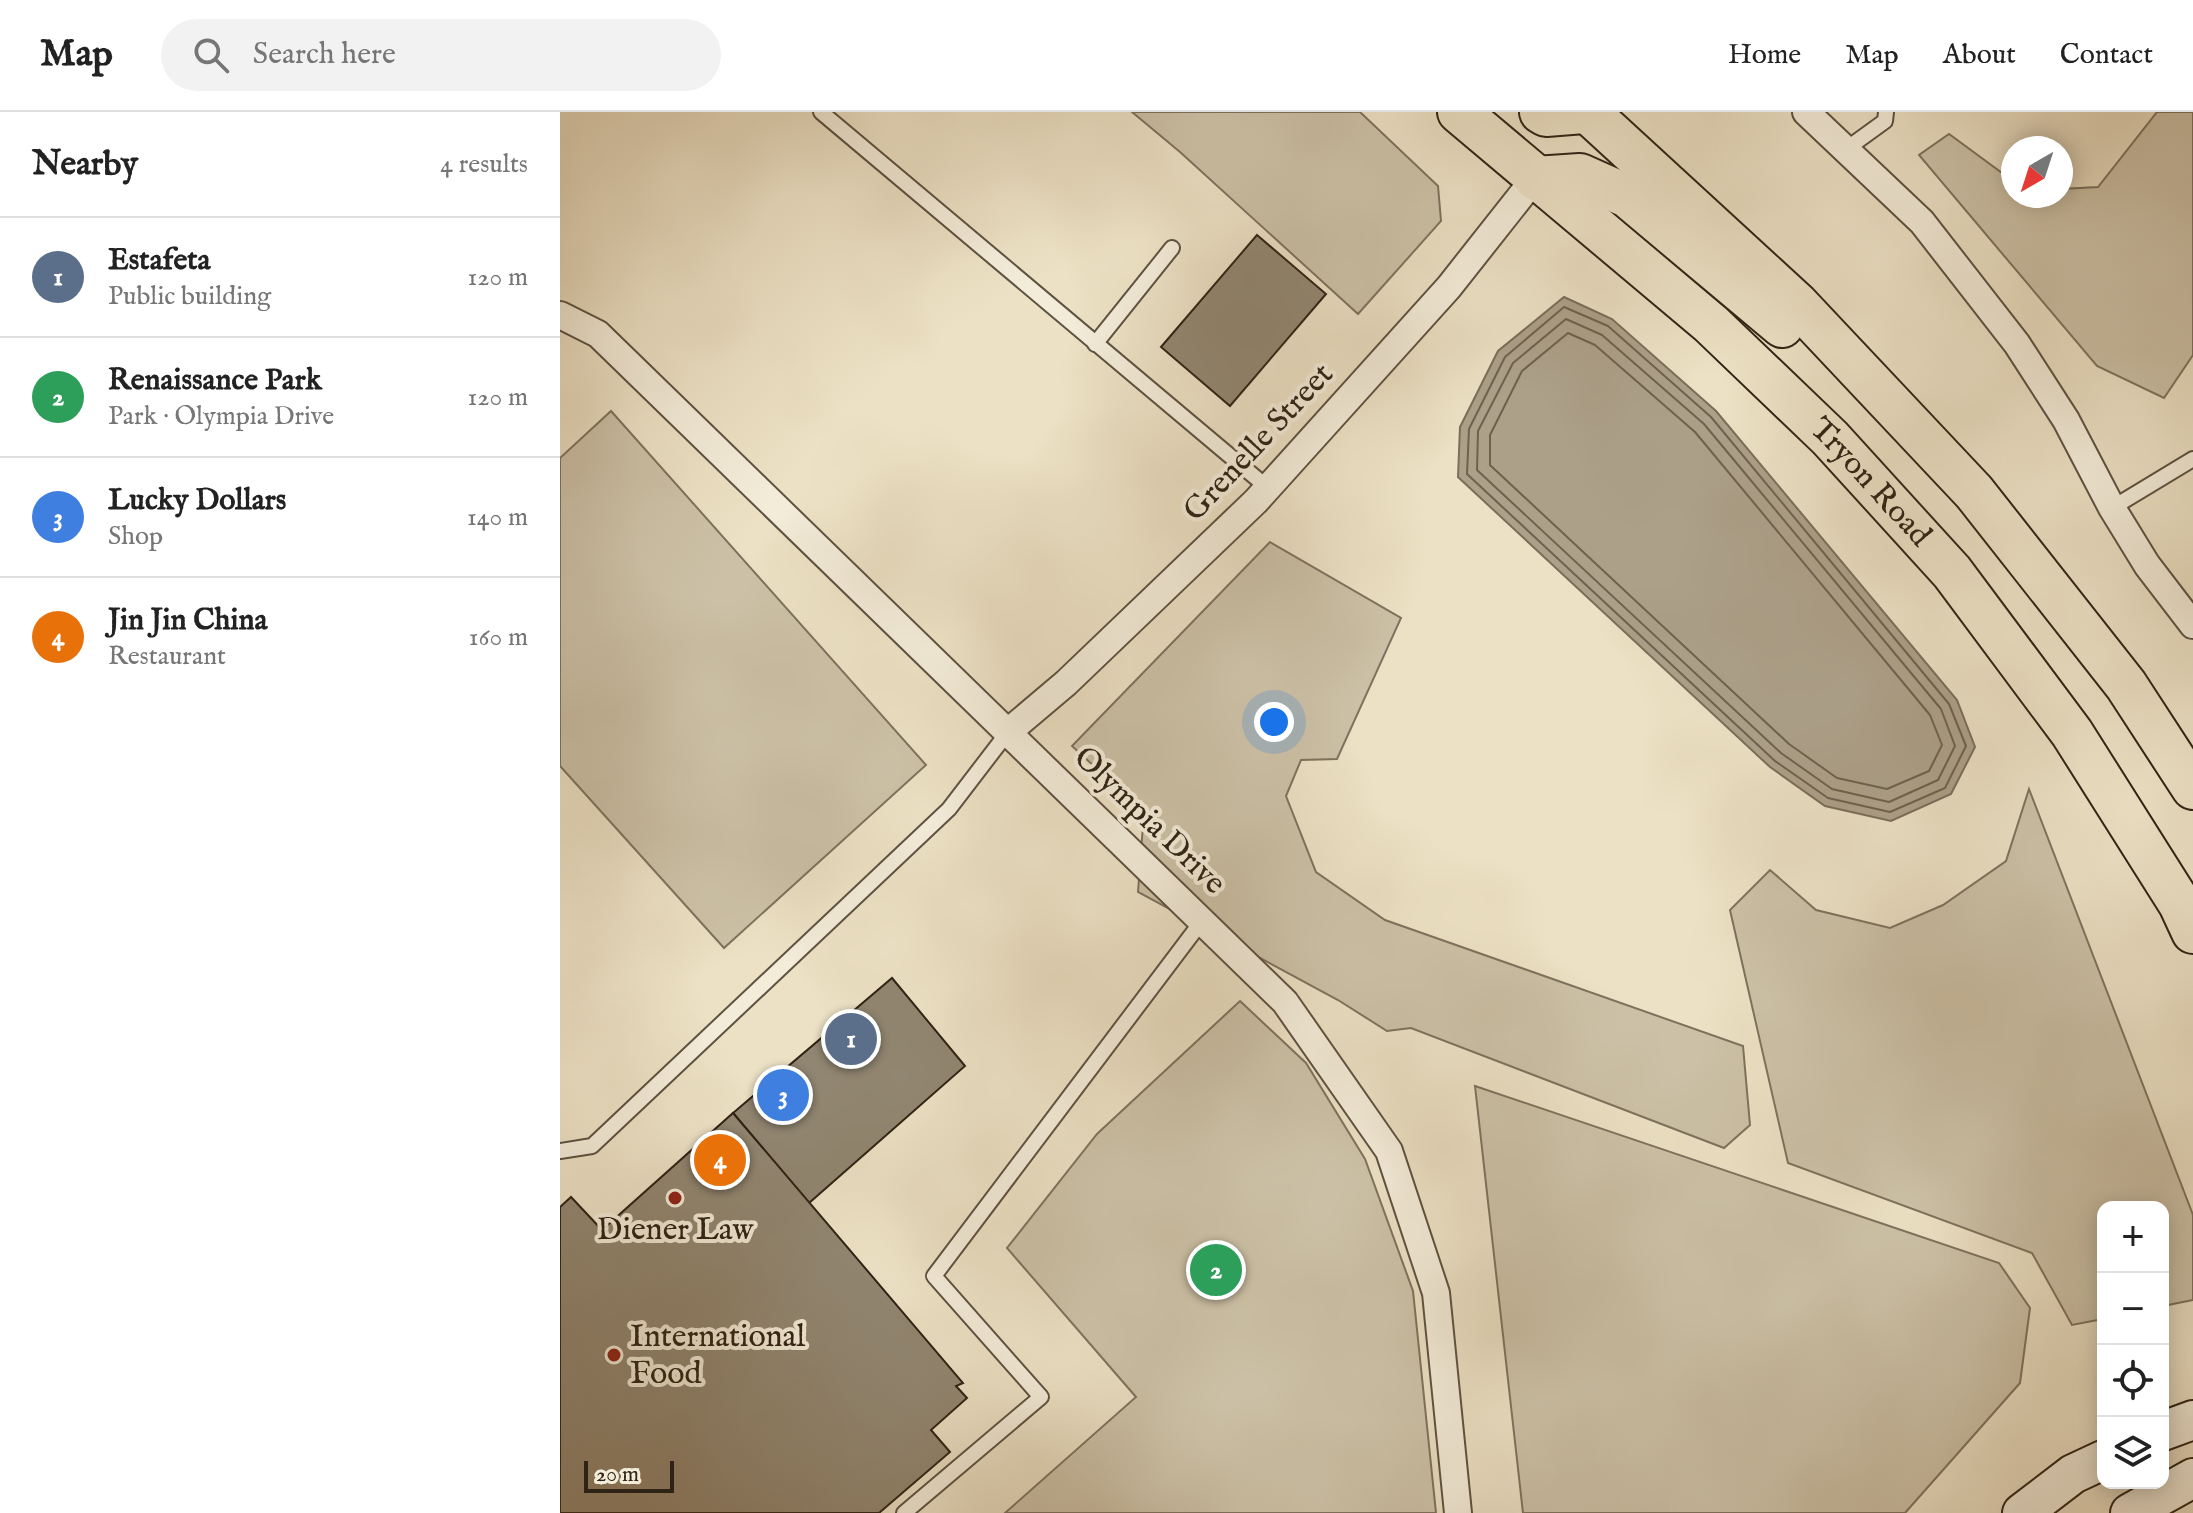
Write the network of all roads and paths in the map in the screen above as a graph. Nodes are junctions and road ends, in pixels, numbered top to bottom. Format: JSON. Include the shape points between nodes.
{"nodes":[{"id":1,"x":821,"y":112,"type":"edge"},
{"id":2,"x":1459,"y":112,"type":"edge"},
{"id":3,"x":1541,"y":112,"type":"edge"},
{"id":4,"x":1586,"y":112,"type":"edge"},
{"id":5,"x":1806,"y":112,"type":"edge"},
{"id":6,"x":1886,"y":112,"type":"edge"},
{"id":7,"x":1845,"y":150,"type":"junction"},
{"id":8,"x":1535,"y":178,"type":"junction"},
{"id":9,"x":1172,"y":248,"type":"dead end"},
{"id":10,"x":560,"y":315,"type":"edge"},
{"id":11,"x":1095,"y":344,"type":"junction"},
{"id":12,"x":1941,"y":456,"type":"junction"},
{"id":13,"x":2193,"y":459,"type":"edge"},
{"id":14,"x":1268,"y":488,"type":"junction"},
{"id":15,"x":2112,"y":508,"type":"junction"},
{"id":16,"x":2193,"y":625,"type":"edge"},
{"id":17,"x":1008,"y":732,"type":"junction"},
{"id":18,"x":2193,"y":788,"type":"edge"},
{"id":19,"x":1202,"y":921,"type":"junction"},
{"id":20,"x":2193,"y":932,"type":"edge"},
{"id":21,"x":560,"y":1151,"type":"edge"},
{"id":22,"x":2193,"y":1420,"type":"edge"},
{"id":23,"x":2169,"y":1429,"type":"edge"},
{"id":24,"x":2097,"y":1463,"type":"edge"},
{"id":25,"x":2193,"y":1478,"type":"edge"},
{"id":26,"x":904,"y":1513,"type":"edge"},
{"id":27,"x":1458,"y":1513,"type":"edge"},
{"id":28,"x":2022,"y":1513,"type":"edge"},
{"id":29,"x":2130,"y":1513,"type":"edge"}],
"edges":[{"from":1,"to":11,"type":"lane"},
{"from":2,"to":8,"type":"main road","name":"Tryon Road"},
{"from":3,"to":4,"type":"main road"},
{"from":4,"to":12,"type":"main road","via":[[1797,304]]},
{"from":5,"to":7,"type":"street"},
{"from":6,"to":7,"type":"lane","via":[[1885,121]]},
{"from":7,"to":15,"type":"street","via":[[1922,222],[2017,344],[2066,420]]},
{"from":8,"to":12,"type":"main road","via":[[1580,175],[1627,196]]},
{"from":8,"to":14,"type":"street","name":"Grenelle Street","via":[[1449,287]]},
{"from":8,"to":20,"type":"main road","name":"Tryon Road","via":[[1711,324],[1830,438],[1952,572],[2072,733]]},
{"from":9,"to":11,"type":"lane"},
{"from":10,"to":17,"type":"street","name":"Olympia Drive","via":[[598,334]]},
{"from":11,"to":14,"type":"lane"},
{"from":12,"to":18,"type":"main road","via":[[2126,685]]},
{"from":13,"to":15,"type":"lane"},
{"from":14,"to":17,"type":"street","name":"Grenelle Street"},
{"from":15,"to":16,"type":"street"},
{"from":17,"to":19,"type":"street","name":"Olympia Drive"},
{"from":17,"to":21,"type":"lane","via":[[949,809],[592,1146]]},
{"from":19,"to":26,"type":"lane","via":[[934,1276],[1041,1397]]},
{"from":19,"to":27,"type":"street","name":"Olympia Drive","via":[[1285,1002],[1389,1151],[1436,1293]]},
{"from":22,"to":23,"type":"street"},
{"from":24,"to":28,"type":"street","via":[[2073,1474]]},
{"from":25,"to":29,"type":"street"}]}
